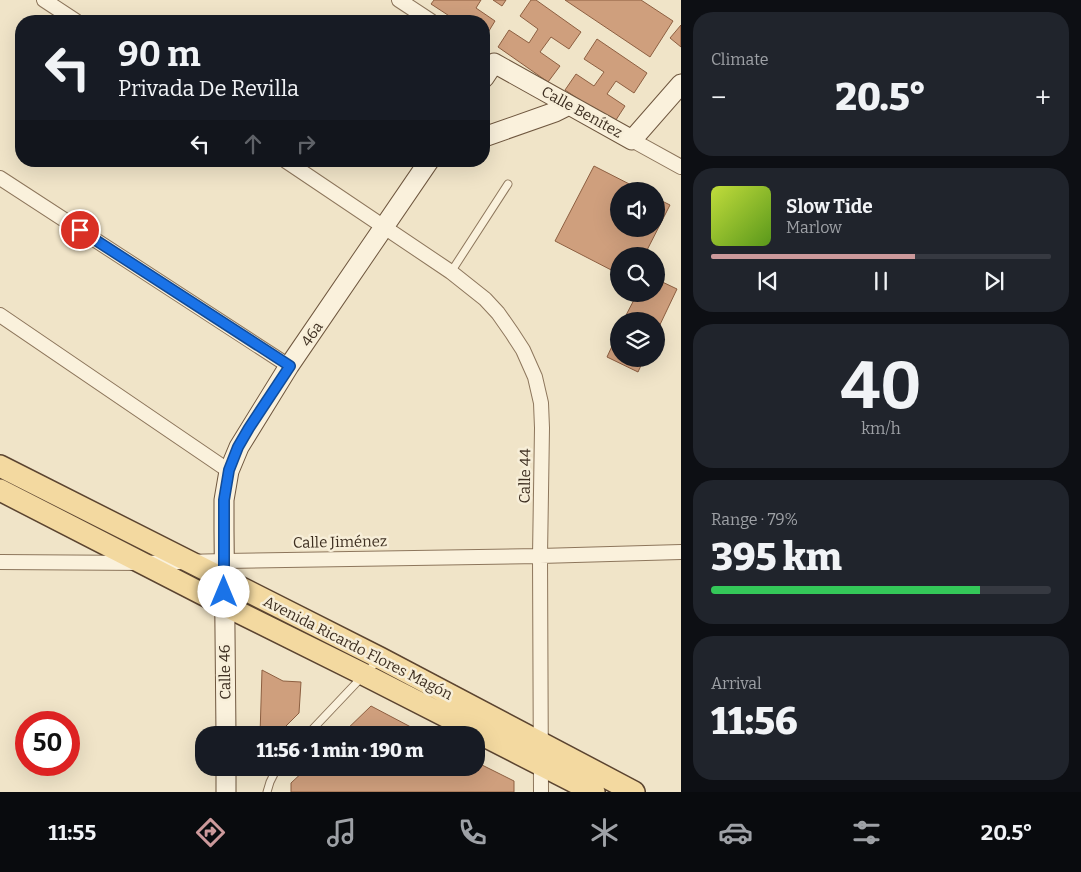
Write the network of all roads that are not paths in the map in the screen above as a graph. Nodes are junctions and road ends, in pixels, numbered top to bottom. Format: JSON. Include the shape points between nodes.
{"nodes":[{"id":1,"x":44,"y":0,"type":"edge"},
{"id":2,"x":399,"y":0,"type":"edge"},
{"id":3,"x":67,"y":15,"type":"edge"},
{"id":4,"x":422,"y":15,"type":"edge"},
{"id":5,"x":490,"y":67,"type":"edge"},
{"id":6,"x":681,"y":84,"type":"edge"},
{"id":7,"x":569,"y":105,"type":"junction"},
{"id":8,"x":490,"y":134,"type":"edge"},
{"id":9,"x":632,"y":140,"type":"junction"},
{"id":10,"x":295,"y":167,"type":"edge"},
{"id":11,"x":426,"y":167,"type":"edge"},
{"id":12,"x":681,"y":167,"type":"edge"},
{"id":13,"x":0,"y":178,"type":"edge"},
{"id":14,"x":508,"y":184,"type":"dead end"},
{"id":15,"x":385,"y":227,"type":"junction"},
{"id":16,"x":451,"y":272,"type":"junction"},
{"id":17,"x":0,"y":315,"type":"edge"},
{"id":18,"x":290,"y":366,"type":"junction"},
{"id":19,"x":0,"y":466,"type":"edge"},
{"id":20,"x":229,"y":470,"type":"junction"},
{"id":21,"x":0,"y":490,"type":"edge"},
{"id":22,"x":681,"y":552,"type":"edge"},
{"id":23,"x":540,"y":556,"type":"junction"},
{"id":24,"x":0,"y":562,"type":"edge"},
{"id":25,"x":188,"y":562,"type":"junction"},
{"id":26,"x":142,"y":563,"type":"junction"},
{"id":27,"x":224,"y":570,"type":"junction"},
{"id":28,"x":224,"y":605,"type":"junction"},
{"id":29,"x":380,"y":658,"type":"junction"},
{"id":30,"x":365,"y":674,"type":"junction"},
{"id":31,"x":226,"y":726,"type":"edge"},
{"id":32,"x":316,"y":726,"type":"edge"},
{"id":33,"x":541,"y":744,"type":"junction"},
{"id":34,"x":541,"y":765,"type":"junction"},
{"id":35,"x":226,"y":776,"type":"edge"},
{"id":36,"x":273,"y":776,"type":"edge"},
{"id":37,"x":226,"y":792,"type":"edge"},
{"id":38,"x":267,"y":792,"type":"edge"},
{"id":39,"x":541,"y":792,"type":"edge"},
{"id":40,"x":594,"y":792,"type":"edge"},
{"id":41,"x":634,"y":792,"type":"edge"}],
"edges":[{"from":1,"to":3,"type":"street"},
{"from":2,"to":4,"type":"street"},
{"from":5,"to":7,"type":"street","name":"Calle Benítez"},
{"from":6,"to":9,"type":"street"},
{"from":7,"to":8,"type":"street"},
{"from":7,"to":9,"type":"street","name":"Calle Benítez"},
{"from":9,"to":12,"type":"street","name":"Calle Benítez"},
{"from":10,"to":15,"type":"street","name":"Calle 44"},
{"from":11,"to":15,"type":"street","name":"46a"},
{"from":13,"to":18,"type":"street"},
{"from":14,"to":16,"type":"lane"},
{"from":15,"to":16,"type":"street","name":"Calle 44"},
{"from":15,"to":18,"type":"street","name":"46a"},
{"from":16,"to":23,"type":"street","name":"Calle 44","via":[[498,313],[523,350],[535,377],[542,428]]},
{"from":17,"to":20,"type":"street"},
{"from":18,"to":20,"type":"street","name":"46a","via":[[242,440]]},
{"from":19,"to":25,"type":"main road","name":"Avenida Ricardo Flores Magón"},
{"from":20,"to":27,"type":"street","name":"46a","via":[[224,500]]},
{"from":21,"to":26,"type":"main road","name":"Avenida Ricardo Flores Magón"},
{"from":22,"to":23,"type":"street","name":"Calle Jiménez"},
{"from":23,"to":27,"type":"street","name":"Calle Jiménez"},
{"from":23,"to":33,"type":"street","name":"Calle 44"},
{"from":24,"to":26,"type":"street"},
{"from":25,"to":26,"type":"street"},
{"from":25,"to":27,"type":"main road","name":"Avenida Ricardo Flores Magón"},
{"from":26,"to":28,"type":"main road","name":"Avenida Ricardo Flores Magón"},
{"from":27,"to":28,"type":"street","name":"Calle 46"},
{"from":27,"to":29,"type":"main road","name":"Avenida Ricardo Flores Magón"},
{"from":28,"to":30,"type":"main road","name":"Avenida Ricardo Flores Magón"},
{"from":28,"to":31,"type":"street","name":"Calle 46"},
{"from":29,"to":30,"type":"lane"},
{"from":29,"to":33,"type":"main road","name":"Avenida Ricardo Flores Magón"},
{"from":30,"to":32,"type":"lane"},
{"from":30,"to":34,"type":"main road","name":"Avenida Ricardo Flores Magón"},
{"from":33,"to":34,"type":"street","name":"Calle 44"},
{"from":33,"to":41,"type":"main road","name":"Avenida Ricardo Flores Magón"},
{"from":34,"to":39,"type":"street","name":"Calle 44"},
{"from":34,"to":40,"type":"main road","name":"Avenida Ricardo Flores Magón"},
{"from":35,"to":37,"type":"street"},
{"from":36,"to":38,"type":"lane"}]}
